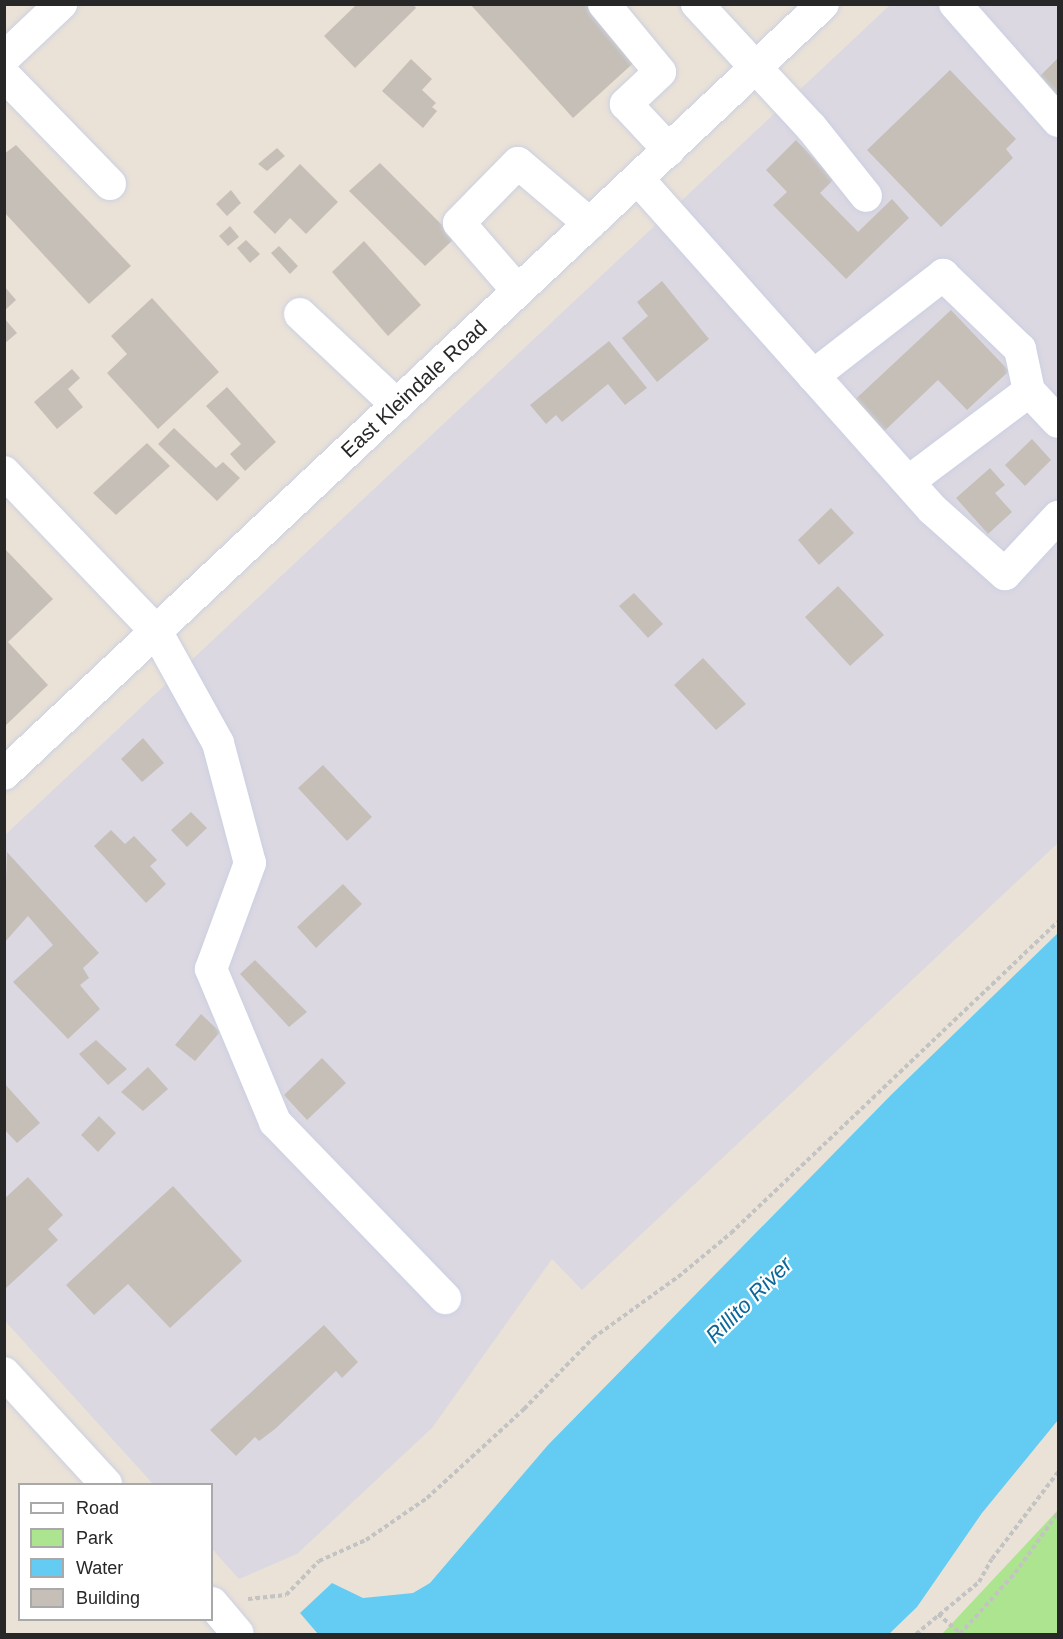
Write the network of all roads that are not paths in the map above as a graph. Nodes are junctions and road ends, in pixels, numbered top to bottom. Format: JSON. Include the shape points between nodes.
{"nodes":[{"id":1,"x":61,"y":4,"type":"edge"},
{"id":2,"x":604,"y":4,"type":"edge"},
{"id":3,"x":697,"y":4,"type":"edge"},
{"id":4,"x":955,"y":4,"type":"edge"},
{"id":5,"x":820,"y":6,"type":"edge"},
{"id":6,"x":4,"y":58,"type":"edge"},
{"id":7,"x":758,"y":67,"type":"junction"},
{"id":8,"x":4,"y":75,"type":"edge"},
{"id":9,"x":1059,"y":121,"type":"edge"},
{"id":10,"x":669,"y":150,"type":"junction"},
{"id":11,"x":638,"y":179,"type":"junction"},
{"id":12,"x":110,"y":184,"type":"dead end"},
{"id":13,"x":866,"y":196,"type":"dead end"},
{"id":14,"x":590,"y":224,"type":"junction"},
{"id":15,"x":518,"y":291,"type":"junction"},
{"id":16,"x":300,"y":314,"type":"dead end"},
{"id":17,"x":813,"y":376,"type":"junction"},
{"id":18,"x":1029,"y":391,"type":"junction"},
{"id":19,"x":396,"y":405,"type":"junction"},
{"id":20,"x":1059,"y":423,"type":"edge"},
{"id":21,"x":4,"y":472,"type":"edge"},
{"id":22,"x":908,"y":482,"type":"junction"},
{"id":23,"x":1059,"y":517,"type":"edge"},
{"id":24,"x":156,"y":631,"type":"junction"},
{"id":25,"x":4,"y":774,"type":"edge"},
{"id":26,"x":445,"y":1298,"type":"dead end"},
{"id":27,"x":4,"y":1373,"type":"edge"},
{"id":28,"x":104,"y":1483,"type":"edge"},
{"id":29,"x":213,"y":1604,"type":"edge"},
{"id":30,"x":238,"y":1635,"type":"edge"}],
"edges":[{"from":1,"to":6,"type":"street"},
{"from":2,"to":10,"type":"street","via":[[660,72],[626,104]]},
{"from":3,"to":7,"type":"street"},
{"from":4,"to":9,"type":"street"},
{"from":5,"to":7,"type":"street","name":"East Kleindale Road"},
{"from":7,"to":10,"type":"street","name":"East Kleindale Road"},
{"from":7,"to":13,"type":"street"},
{"from":8,"to":12,"type":"street"},
{"from":10,"to":11,"type":"street","name":"East Kleindale Road"},
{"from":11,"to":14,"type":"street","name":"East Kleindale Road"},
{"from":11,"to":17,"type":"street"},
{"from":14,"to":15,"type":"street","name":"East Kleindale Road"},
{"from":14,"to":15,"type":"street","via":[[518,163],[459,223]]},
{"from":15,"to":19,"type":"street","name":"East Kleindale Road"},
{"from":16,"to":19,"type":"street"},
{"from":17,"to":18,"type":"street","via":[[944,275],[1020,349]]},
{"from":17,"to":22,"type":"street"},
{"from":18,"to":20,"type":"street"},
{"from":18,"to":22,"type":"street"},
{"from":19,"to":24,"type":"street","name":"East Kleindale Road"},
{"from":21,"to":24,"type":"street"},
{"from":22,"to":23,"type":"street","via":[[932,509],[1005,574]]},
{"from":24,"to":25,"type":"street","name":"East Kleindale Road"},
{"from":24,"to":26,"type":"street","via":[[218,743],[250,863],[212,969],[275,1122]]},
{"from":27,"to":28,"type":"street"},
{"from":29,"to":30,"type":"street"}]}
